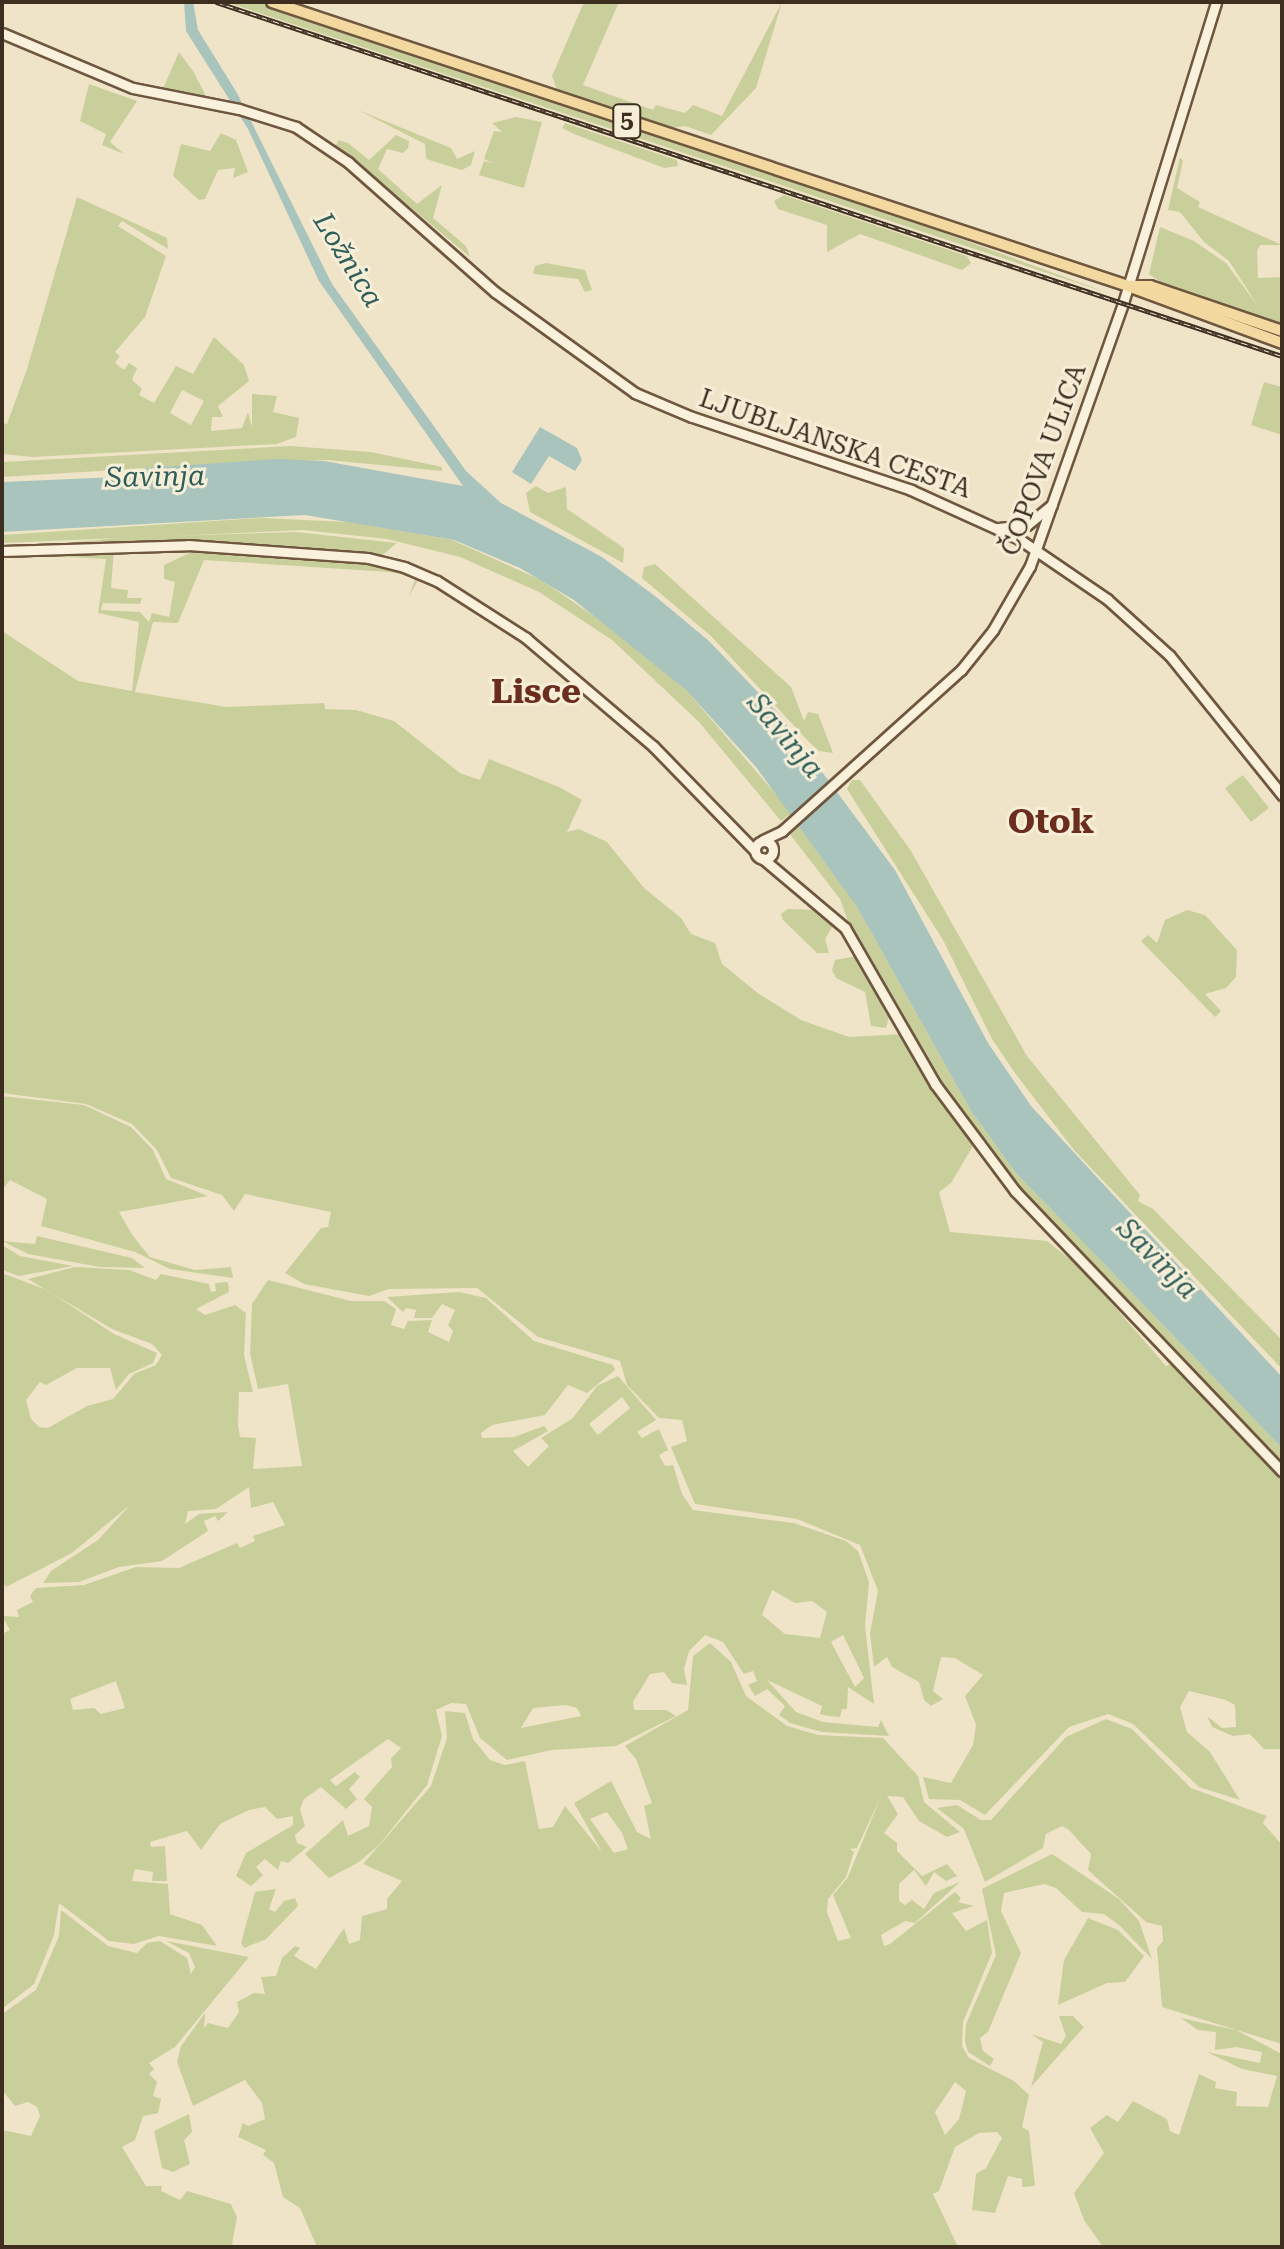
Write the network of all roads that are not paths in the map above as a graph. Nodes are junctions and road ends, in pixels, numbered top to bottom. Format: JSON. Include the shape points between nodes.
{"nodes":[{"id":1,"x":272,"y":2,"type":"edge"},
{"id":2,"x":1216,"y":2,"type":"edge"},
{"id":3,"x":2,"y":33,"type":"edge"},
{"id":4,"x":1128,"y":286,"type":"junction"},
{"id":5,"x":1282,"y":331,"type":"edge"},
{"id":6,"x":1282,"y":343,"type":"edge"},
{"id":7,"x":1056,"y":499,"type":"junction"},
{"id":8,"x":998,"y":528,"type":"junction"},
{"id":9,"x":1038,"y":550,"type":"junction"},
{"id":10,"x":2,"y":551,"type":"edge"},
{"id":11,"x":1282,"y":795,"type":"edge"},
{"id":12,"x":764,"y":849,"type":"junction"},
{"id":13,"x":1282,"y":1471,"type":"edge"}],
"edges":[{"from":1,"to":4,"type":"main road","number":"5"},
{"from":2,"to":4,"type":"street","name":"ČOPOVA ULICA"},
{"from":3,"to":8,"type":"street","name":"LJUBLJANSKA CESTA","via":[[119,83],[169,99],[263,115],[327,146],[471,272],[613,380],[666,407],[911,490]]},
{"from":4,"to":5,"type":"main road","number":"5","via":[[1150,286]]},
{"from":4,"to":6,"type":"main road","number":"5"},
{"from":4,"to":7,"type":"street","name":"ČOPOVA ULICA"},
{"from":7,"to":8,"type":"street","via":[[1027,525]]},
{"from":7,"to":9,"type":"street","name":"ČOPOVA ULICA"},
{"from":8,"to":9,"type":"street","name":"LJUBLJANSKA CESTA"},
{"from":9,"to":11,"type":"street","name":"LJUBLJANSKA CESTA","via":[[1107,599],[1170,656]]},
{"from":9,"to":12,"type":"street","name":"ČOPOVA ULICA","via":[[1000,619],[961,670]]},
{"from":10,"to":12,"type":"street","via":[[188,545],[368,558],[404,567],[437,581],[526,638],[653,746],[743,837]]},
{"from":12,"to":13,"type":"street","via":[[781,872],[845,928],[935,1084],[1015,1191]]}]}
